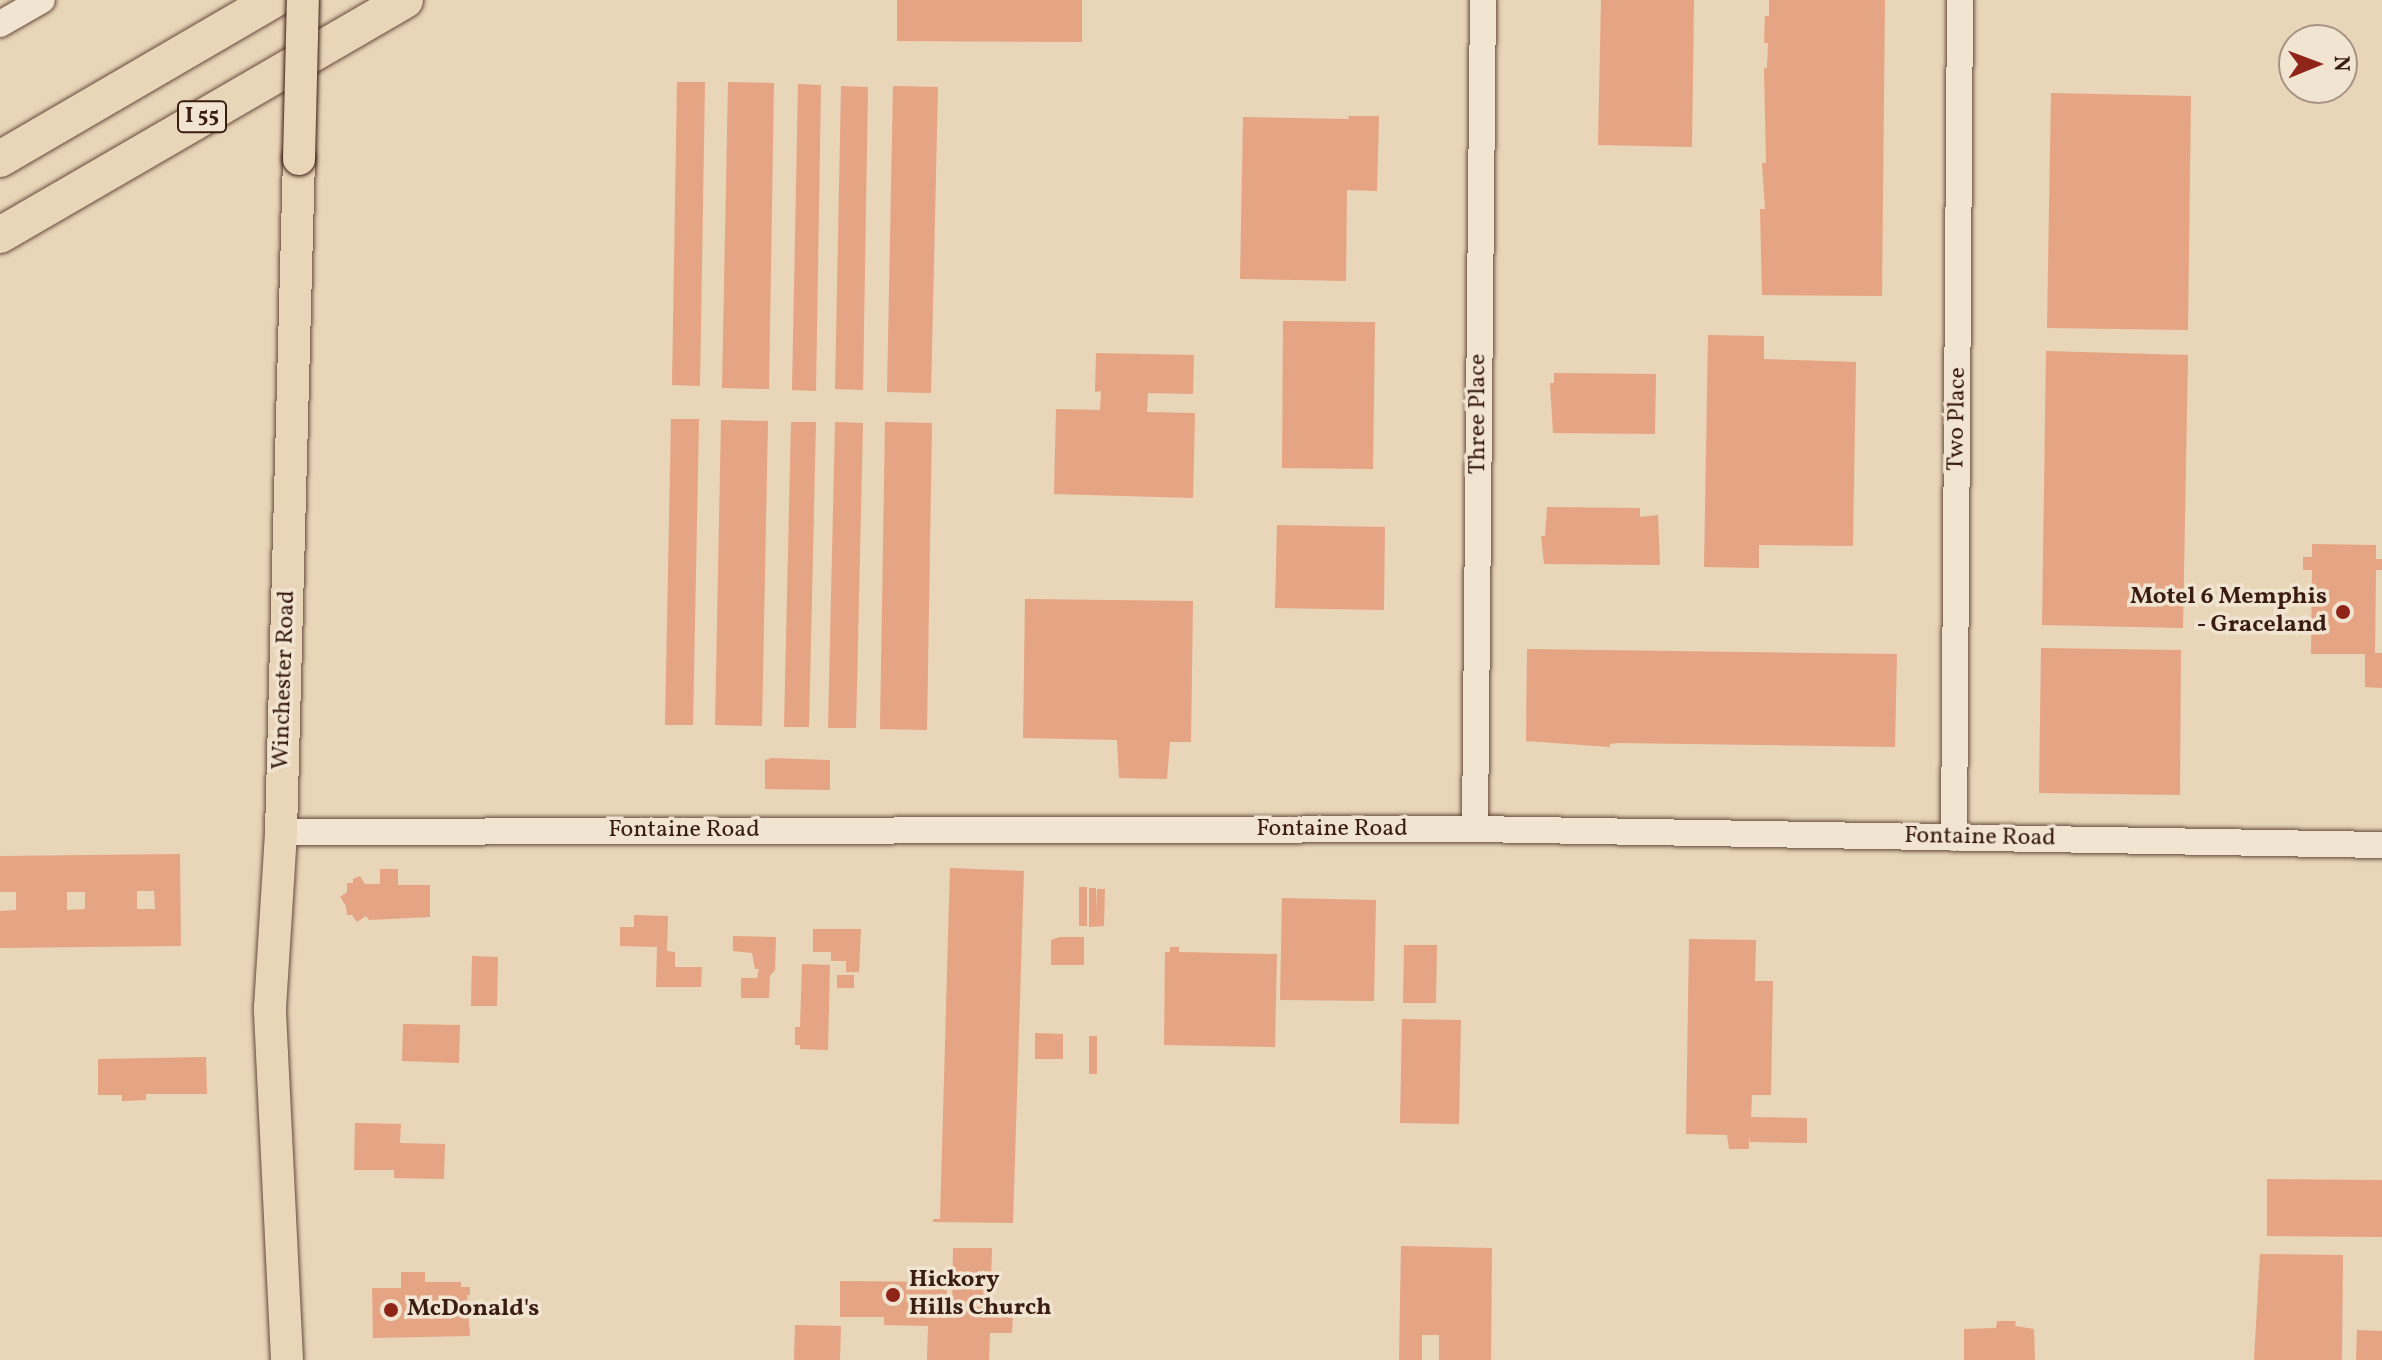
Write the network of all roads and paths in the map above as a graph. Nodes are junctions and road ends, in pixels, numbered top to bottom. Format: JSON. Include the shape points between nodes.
{"nodes":[{"id":1,"x":42,"y":0,"type":"edge"},
{"id":2,"x":273,"y":0,"type":"edge"},
{"id":3,"x":303,"y":0,"type":"edge"},
{"id":4,"x":405,"y":0,"type":"edge"},
{"id":5,"x":1483,"y":0,"type":"edge"},
{"id":6,"x":1960,"y":0,"type":"edge"},
{"id":7,"x":0,"y":24,"type":"edge"},
{"id":8,"x":0,"y":159,"type":"edge"},
{"id":9,"x":0,"y":235,"type":"edge"},
{"id":10,"x":1475,"y":829,"type":"junction"},
{"id":11,"x":281,"y":832,"type":"junction"},
{"id":12,"x":1954,"y":838,"type":"junction"},
{"id":13,"x":2382,"y":845,"type":"edge"},
{"id":14,"x":287,"y":1360,"type":"edge"}],
"edges":[{"from":1,"to":7,"type":"street"},
{"from":2,"to":8,"type":"highway"},
{"from":3,"to":11,"type":"main road","name":"Winchester Road","bridge":true},
{"from":4,"to":9,"type":"highway","number":"I 55"},
{"from":5,"to":10,"type":"street","name":"Three Place"},
{"from":6,"to":12,"type":"street","name":"Two Place"},
{"from":10,"to":11,"type":"street","name":"Fontaine Road"},
{"from":10,"to":12,"type":"street","name":"Fontaine Road"},
{"from":11,"to":14,"type":"main road","name":"Winchester Road","via":[[270,1008]]},
{"from":12,"to":13,"type":"street","name":"Fontaine Road"}]}
